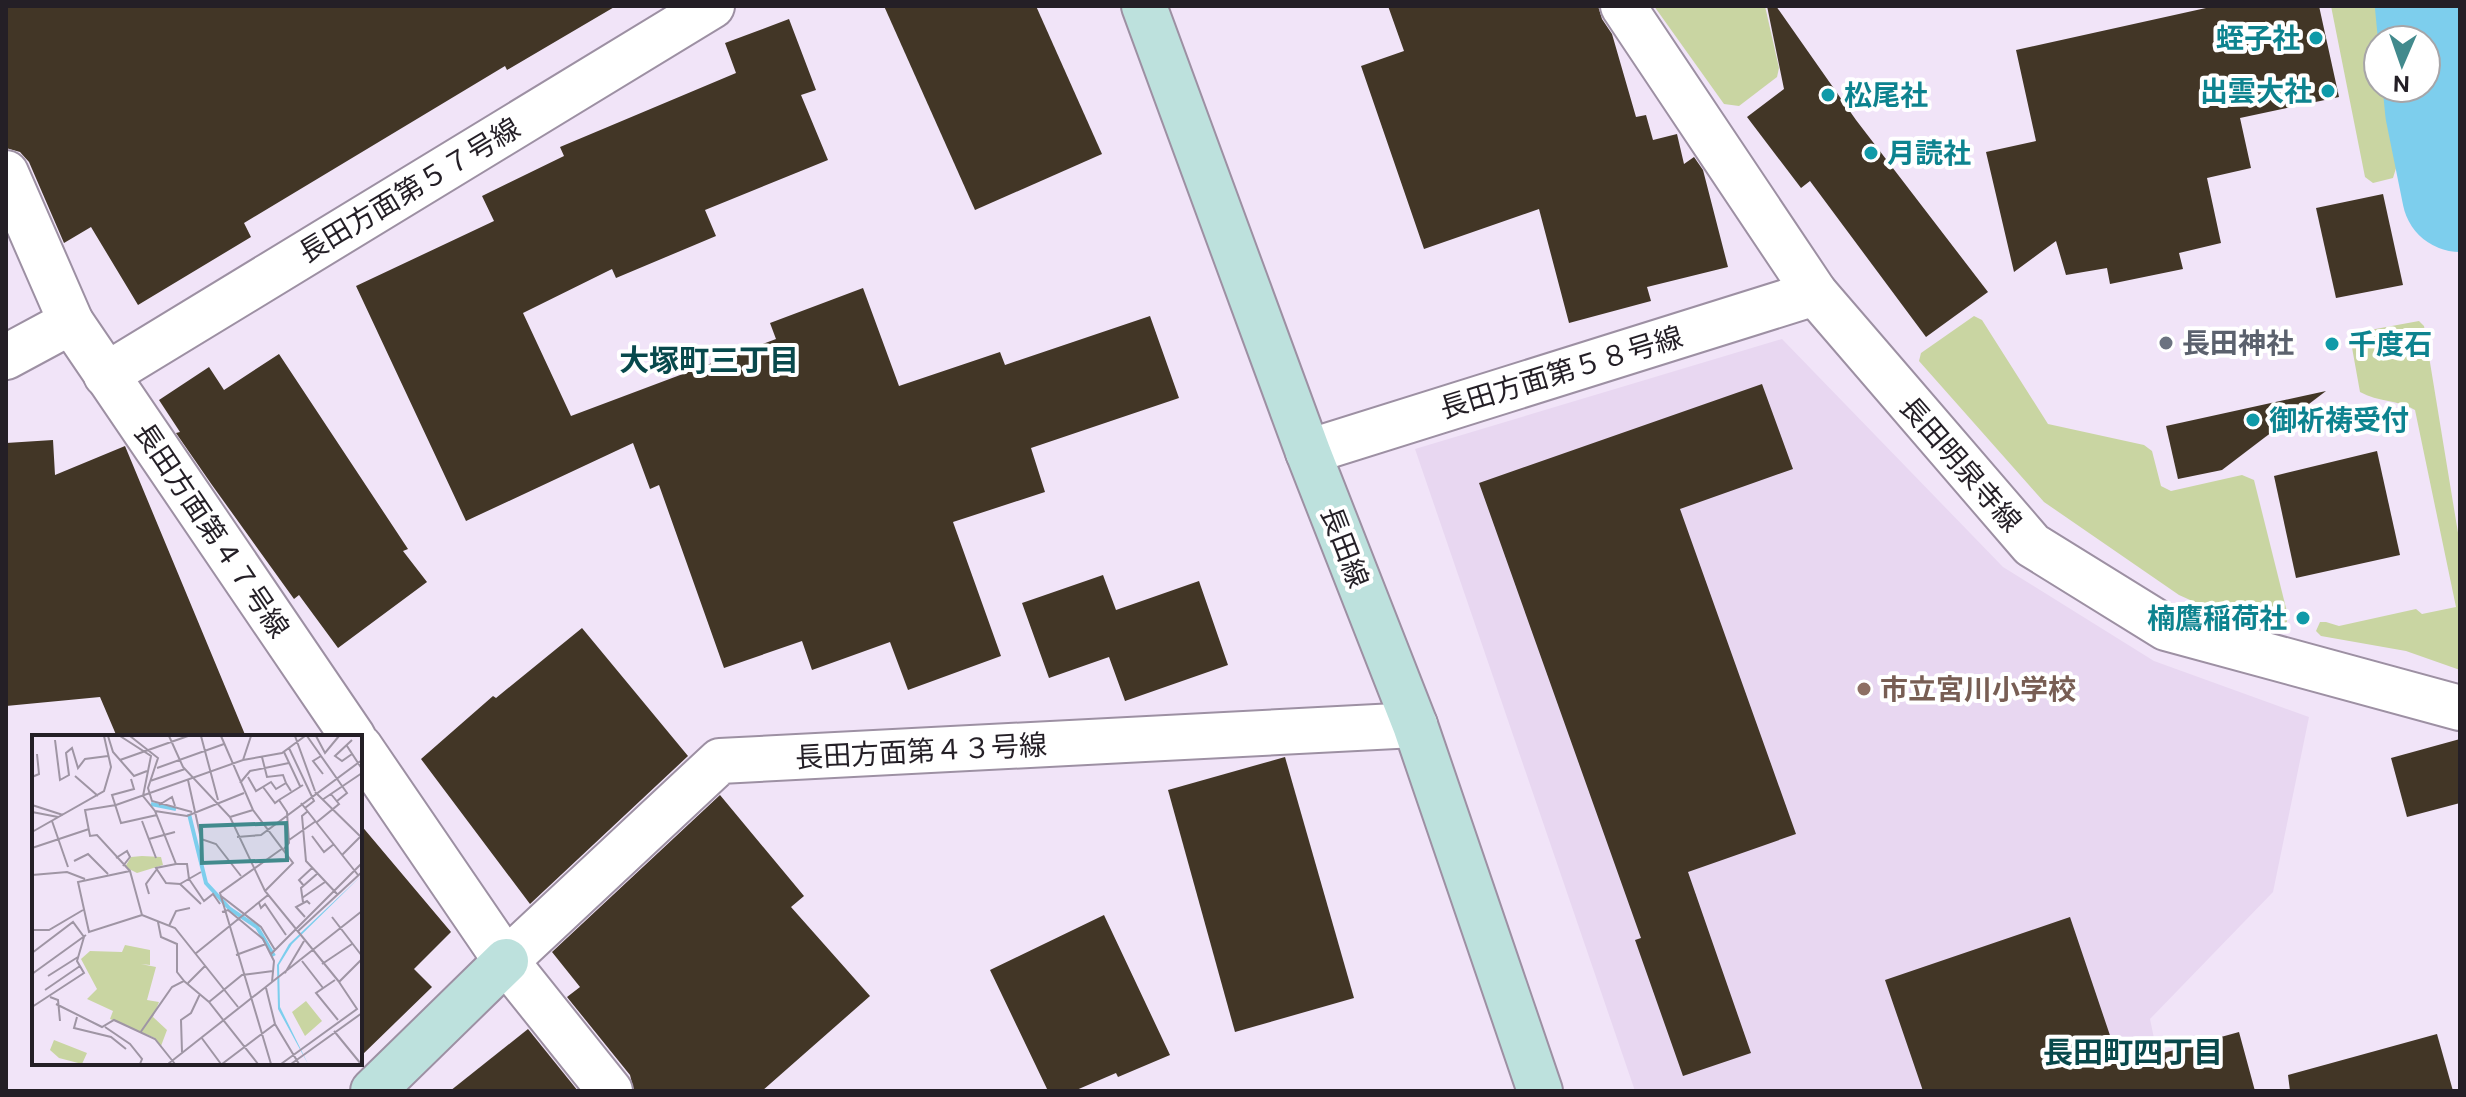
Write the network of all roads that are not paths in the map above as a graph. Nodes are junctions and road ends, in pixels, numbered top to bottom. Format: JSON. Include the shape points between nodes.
{"nodes":[{"id":1,"x":712,"y":6,"type":"edge"},
{"id":2,"x":1144,"y":6,"type":"edge"},
{"id":3,"x":1623,"y":6,"type":"edge"},
{"id":4,"x":6,"y":173,"type":"edge"},
{"id":5,"x":1815,"y":293,"type":"junction"},
{"id":6,"x":71,"y":322,"type":"junction"},
{"id":7,"x":6,"y":357,"type":"edge"},
{"id":8,"x":106,"y":375,"type":"junction"},
{"id":9,"x":1308,"y":452,"type":"junction"},
{"id":10,"x":2460,"y":708,"type":"edge"},
{"id":11,"x":1415,"y":725,"type":"junction"},
{"id":12,"x":352,"y":735,"type":"edge"},
{"id":13,"x":362,"y":750,"type":"edge"},
{"id":14,"x":506,"y":961,"type":"junction"},
{"id":15,"x":373,"y":1091,"type":"edge"},
{"id":16,"x":610,"y":1091,"type":"edge"},
{"id":17,"x":1540,"y":1091,"type":"edge"}],
"edges":[{"from":1,"to":8,"type":"street","name":"長田方面第５７号線"},
{"from":2,"to":9,"type":"street","name":"長田線"},
{"from":3,"to":5,"type":"street","name":"長田明泉寺線"},
{"from":4,"to":6,"type":"street","name":"長田方面第４７号線"},
{"from":5,"to":9,"type":"street","name":"長田方面第５８号線"},
{"from":5,"to":10,"type":"street","name":"長田明泉寺線","via":[[2032,545],[2166,628]]},
{"from":6,"to":7,"type":"street"},
{"from":6,"to":8,"type":"street","name":"長田方面第４７号線"},
{"from":8,"to":12,"type":"street","name":"長田方面第４７号線"},
{"from":9,"to":11,"type":"street","name":"長田線"},
{"from":11,"to":14,"type":"street","name":"長田方面第４３号線","via":[[720,761]]},
{"from":11,"to":17,"type":"street","name":"長田線"},
{"from":13,"to":14,"type":"street"},
{"from":14,"to":15,"type":"street"},
{"from":14,"to":16,"type":"street"}]}
